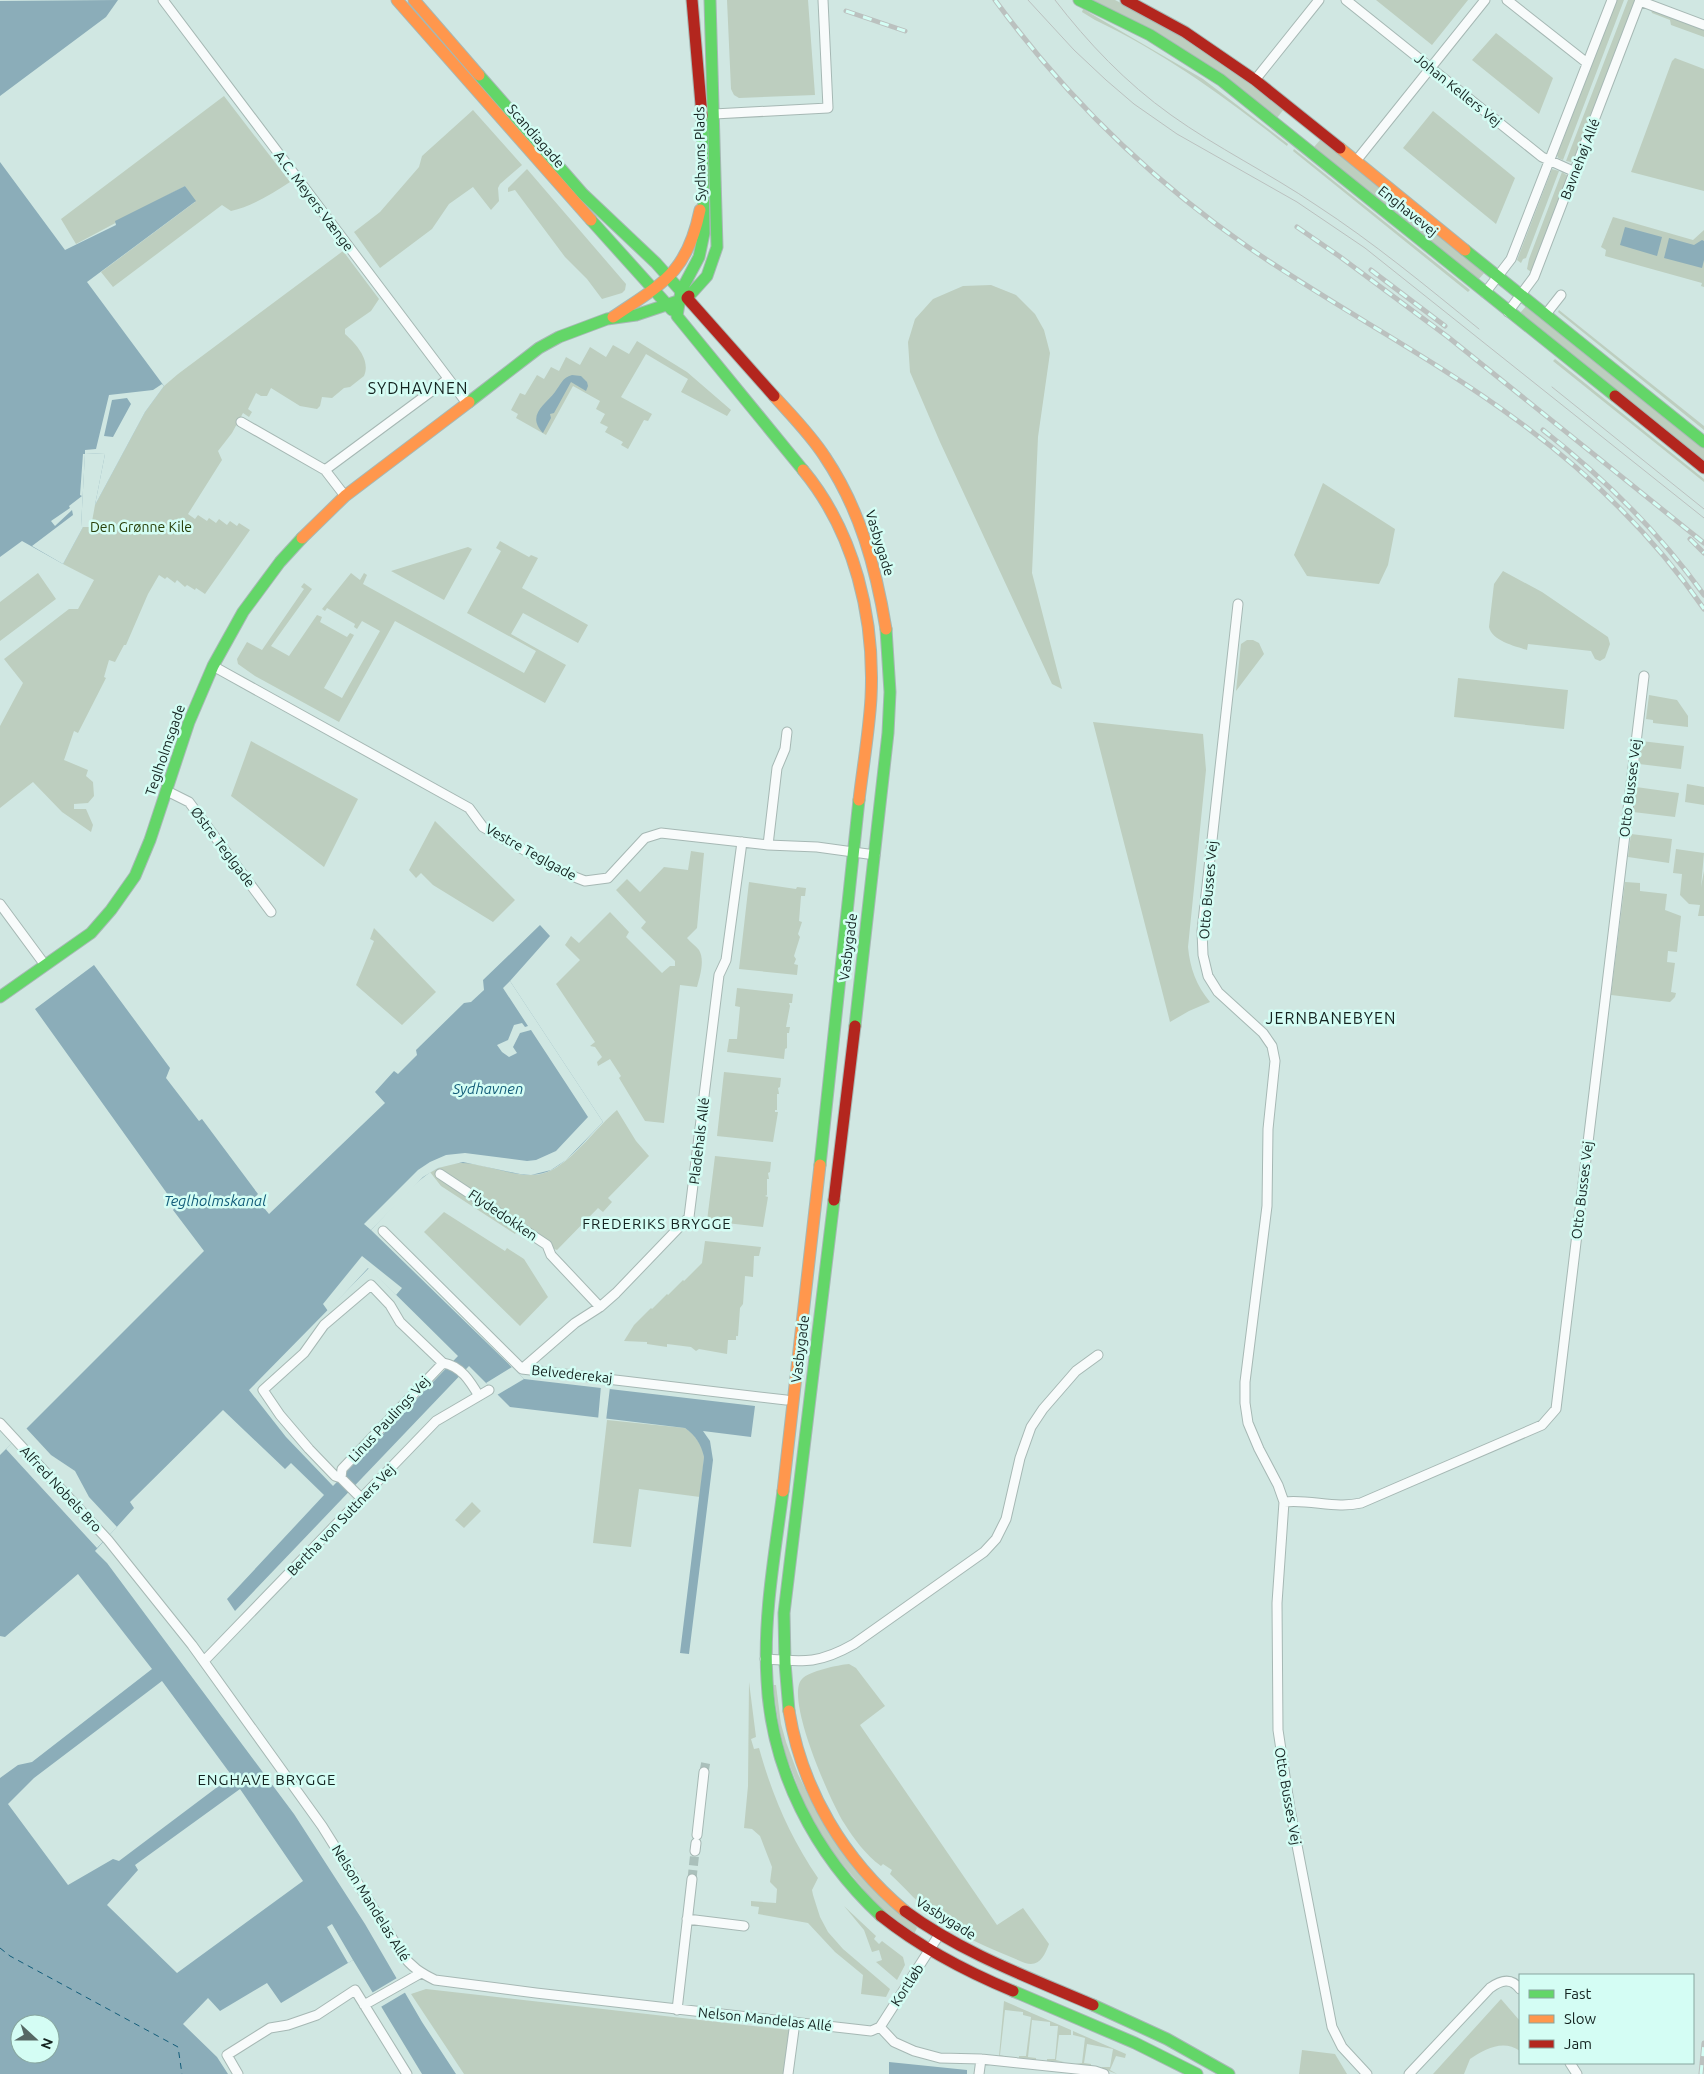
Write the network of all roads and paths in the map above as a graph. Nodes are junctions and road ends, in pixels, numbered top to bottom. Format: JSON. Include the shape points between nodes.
{"nodes":[{"id":1,"x":163,"y":0,"type":"edge"},
{"id":2,"x":397,"y":0,"type":"edge"},
{"id":3,"x":414,"y":0,"type":"edge"},
{"id":4,"x":692,"y":0,"type":"edge"},
{"id":5,"x":710,"y":0,"type":"edge"},
{"id":6,"x":823,"y":0,"type":"edge"},
{"id":7,"x":1078,"y":0,"type":"edge"},
{"id":8,"x":1126,"y":0,"type":"edge"},
{"id":9,"x":1319,"y":0,"type":"edge"},
{"id":10,"x":1346,"y":0,"type":"edge"},
{"id":11,"x":1485,"y":0,"type":"edge"},
{"id":12,"x":1507,"y":0,"type":"edge"},
{"id":13,"x":1612,"y":0,"type":"edge"},
{"id":14,"x":1640,"y":0,"type":"edge"},
{"id":15,"x":1704,"y":25,"type":"edge"},
{"id":16,"x":1587,"y":63,"type":"junction"},
{"id":17,"x":1431,"y":68,"type":"junction"},
{"id":18,"x":1255,"y":80,"type":"junction"},
{"id":19,"x":714,"y":114,"type":"junction"},
{"id":20,"x":1305,"y":121,"type":"junction"},
{"id":21,"x":1292,"y":136,"type":"junction"},
{"id":22,"x":1356,"y":161,"type":"junction"},
{"id":23,"x":1549,"y":161,"type":"junction"},
{"id":24,"x":1575,"y":172,"type":"junction"},
{"id":25,"x":705,"y":178,"type":"junction"},
{"id":26,"x":1499,"y":276,"type":"junction"},
{"id":27,"x":669,"y":278,"type":"junction"},
{"id":28,"x":654,"y":291,"type":"junction"},
{"id":29,"x":1485,"y":294,"type":"junction"},
{"id":30,"x":1521,"y":294,"type":"junction"},
{"id":31,"x":1561,"y":295,"type":"dead end"},
{"id":32,"x":678,"y":299,"type":"junction"},
{"id":33,"x":1508,"y":312,"type":"junction"},
{"id":34,"x":1546,"y":314,"type":"junction"},
{"id":35,"x":612,"y":318,"type":"junction"},
{"id":36,"x":448,"y":379,"type":"junction"},
{"id":37,"x":466,"y":402,"type":"junction"},
{"id":38,"x":241,"y":422,"type":"dead end"},
{"id":39,"x":1704,"y":442,"type":"edge"},
{"id":40,"x":1704,"y":468,"type":"edge"},
{"id":41,"x":325,"y":470,"type":"junction"},
{"id":42,"x":345,"y":496,"type":"junction"},
{"id":43,"x":1238,"y":604,"type":"dead end"},
{"id":44,"x":212,"y":666,"type":"junction"},
{"id":45,"x":1644,"y":676,"type":"dead end"},
{"id":46,"x":787,"y":732,"type":"dead end"},
{"id":47,"x":166,"y":791,"type":"junction"},
{"id":48,"x":742,"y":842,"type":"junction"},
{"id":49,"x":768,"y":845,"type":"junction"},
{"id":50,"x":854,"y":852,"type":"junction"},
{"id":51,"x":875,"y":855,"type":"junction"},
{"id":52,"x":0,"y":904,"type":"edge"},
{"id":53,"x":271,"y":912,"type":"dead end"},
{"id":54,"x":45,"y":965,"type":"junction"},
{"id":55,"x":0,"y":997,"type":"edge"},
{"id":56,"x":440,"y":1174,"type":"dead end"},
{"id":57,"x":383,"y":1231,"type":"dead end"},
{"id":58,"x":600,"y":1307,"type":"junction"},
{"id":59,"x":1098,"y":1356,"type":"dead end"},
{"id":60,"x":447,"y":1363,"type":"junction"},
{"id":61,"x":522,"y":1369,"type":"junction"},
{"id":62,"x":489,"y":1390,"type":"dead end"},
{"id":63,"x":479,"y":1396,"type":"junction"},
{"id":64,"x":786,"y":1400,"type":"dead end"},
{"id":65,"x":0,"y":1423,"type":"edge"},
{"id":66,"x":341,"y":1478,"type":"junction"},
{"id":67,"x":362,"y":1499,"type":"junction"},
{"id":68,"x":1284,"y":1502,"type":"junction"},
{"id":69,"x":106,"y":1538,"type":"joint"},
{"id":70,"x":765,"y":1659,"type":"junction"},
{"id":71,"x":784,"y":1660,"type":"junction"},
{"id":72,"x":204,"y":1662,"type":"junction"},
{"id":73,"x":704,"y":1772,"type":"tunnel mouth"},
{"id":74,"x":696,"y":1843,"type":"tunnel mouth"},
{"id":75,"x":692,"y":1879,"type":"tunnel mouth"},
{"id":76,"x":687,"y":1919,"type":"junction"},
{"id":77,"x":744,"y":1926,"type":"dead end"},
{"id":78,"x":939,"y":1935,"type":"junction"},
{"id":79,"x":930,"y":1950,"type":"junction"},
{"id":80,"x":421,"y":1973,"type":"junction"},
{"id":81,"x":1519,"y":1988,"type":"edge"},
{"id":82,"x":364,"y":2005,"type":"junction"},
{"id":83,"x":677,"y":2010,"type":"junction"},
{"id":84,"x":795,"y":2022,"type":"junction"},
{"id":85,"x":880,"y":2027,"type":"junction"},
{"id":86,"x":981,"y":2059,"type":"junction"},
{"id":87,"x":238,"y":2074,"type":"edge"},
{"id":88,"x":407,"y":2074,"type":"edge"},
{"id":89,"x":788,"y":2074,"type":"edge"},
{"id":90,"x":979,"y":2074,"type":"edge"},
{"id":91,"x":1104,"y":2074,"type":"edge"},
{"id":92,"x":1198,"y":2074,"type":"edge"},
{"id":93,"x":1229,"y":2074,"type":"edge"},
{"id":94,"x":1367,"y":2074,"type":"edge"},
{"id":95,"x":1409,"y":2074,"type":"edge"}],
"edges":[{"from":1,"to":36,"type":"street","name":"A.C. Meyers Vænge"},
{"from":2,"to":28,"type":"main road","name":"Scandiagade"},
{"from":3,"to":27,"type":"main road","name":"Scandiagade","via":[[578,188]]},
{"from":4,"to":25,"type":"main road","name":"Sydhavns Plads"},
{"from":5,"to":19,"type":"main road","name":"Sydhavns Plads"},
{"from":6,"to":19,"type":"street","via":[[828,108]]},
{"from":7,"to":21,"type":"main road","name":"Enghavevej","via":[[1182,54]]},
{"from":8,"to":18,"type":"main road","name":"Enghavevej","via":[[1186,32]]},
{"from":9,"to":18,"type":"street"},
{"from":10,"to":17,"type":"street","name":"Johan Kellers Vej"},
{"from":11,"to":17,"type":"street"},
{"from":12,"to":16,"type":"street"},
{"from":13,"to":16,"type":"street","name":"Bavnehøj Allé"},
{"from":14,"to":15,"type":"street"},
{"from":14,"to":24,"type":"street","name":"Bavnehøj Allé"},
{"from":16,"to":23,"type":"street","name":"Bavnehøj Allé"},
{"from":17,"to":22,"type":"street"},
{"from":17,"to":23,"type":"street","name":"Johan Kellers Vej"},
{"from":18,"to":20,"type":"main road","name":"Enghavevej"},
{"from":19,"to":32,"type":"main road","name":"Sydhavns Plads","via":[[717,247],[707,276]]},
{"from":20,"to":21,"type":"main road"},
{"from":20,"to":22,"type":"main road","name":"Enghavevej"},
{"from":21,"to":29,"type":"main road","name":"Enghavevej"},
{"from":22,"to":26,"type":"main road","name":"Enghavevej"},
{"from":23,"to":24,"type":"street","name":"Johan Kellers Vej"},
{"from":23,"to":26,"type":"street","name":"Bavnehøj Allé","via":[[1511,259]]},
{"from":24,"to":30,"type":"street","name":"Bavnehøj Allé","via":[[1534,277]]},
{"from":25,"to":27,"type":"main road","name":"Teglholmsgade","via":[[693,242],[683,262]]},
{"from":25,"to":32,"type":"main road","via":[[702,248]]},
{"from":26,"to":29,"type":"street","name":"Bavnehøj Allé"},
{"from":26,"to":30,"type":"main road","name":"Enghavevej"},
{"from":27,"to":28,"type":"main road","name":"Teglholmsgade"},
{"from":27,"to":32,"type":"main road","name":"Scandiagade"},
{"from":28,"to":32,"type":"main road","name":"Scandiagade"},
{"from":28,"to":35,"type":"main road","name":"Teglholmsgade"},
{"from":29,"to":33,"type":"main road","name":"Enghavevej"},
{"from":30,"to":33,"type":"street","name":"Bavnehøj Allé"},
{"from":30,"to":34,"type":"main road","name":"Enghavevej"},
{"from":31,"to":34,"type":"street"},
{"from":32,"to":35,"type":"main road","name":"Teglholmsgade","via":[[636,315]]},
{"from":32,"to":50,"type":"main road","name":"Vasbygade","via":[[677,316],[818,488],[835,518],[857,572],[868,615],[871,698]]},
{"from":32,"to":51,"type":"main road","name":"Vasbygade","via":[[806,432],[846,490],[863,528],[883,610],[890,692]]},
{"from":33,"to":40,"type":"main road","name":"Enghavevej"},
{"from":34,"to":39,"type":"main road","name":"Enghavevej"},
{"from":35,"to":37,"type":"main road","name":"Teglholmsgade","via":[[559,337],[539,348]]},
{"from":36,"to":37,"type":"street","name":"A.C. Meyers Vænge"},
{"from":36,"to":41,"type":"street"},
{"from":37,"to":42,"type":"main road","name":"Teglholmsgade"},
{"from":38,"to":41,"type":"street"},
{"from":41,"to":42,"type":"street"},
{"from":42,"to":44,"type":"main road","name":"Teglholmsgade","via":[[300,539],[261,586]]},
{"from":43,"to":68,"type":"street","name":"Otto Busses Vej","via":[[1202,931],[1203,955],[1208,976],[1218,992],[1264,1033],[1272,1046],[1275,1061],[1268,1129],[1267,1206],[1245,1394],[1248,1423]]},
{"from":44,"to":47,"type":"main road","name":"Teglholmsgade"},
{"from":44,"to":48,"type":"street","name":"Vestre Teglgade","via":[[469,808],[482,827],[585,881],[608,878],[641,842],[655,834],[673,833]]},
{"from":45,"to":68,"type":"street","name":"Otto Busses Vej","via":[[1556,1408],[1542,1425],[1361,1502],[1349,1506],[1297,1500]]},
{"from":46,"to":49,"type":"street","via":[[785,749],[777,768]]},
{"from":47,"to":53,"type":"street","name":"Østre Teglgade","via":[[189,802]]},
{"from":47,"to":54,"type":"main road","name":"Teglholmsgade","via":[[135,876],[91,933]]},
{"from":48,"to":49,"type":"street","name":"Vestre Teglgade"},
{"from":48,"to":58,"type":"street","name":"Pladehals Allé","via":[[726,960],[719,975],[690,1213],[684,1224]]},
{"from":49,"to":50,"type":"street","name":"Vestre Teglgade"},
{"from":50,"to":51,"type":"street","name":"Vestre Teglgade"},
{"from":50,"to":70,"type":"main road","name":"Vasbygade"},
{"from":51,"to":71,"type":"main road","name":"Vasbygade","via":[[784,1613]]},
{"from":52,"to":54,"type":"street"},
{"from":54,"to":55,"type":"main road","name":"Teglholmsgade"},
{"from":56,"to":58,"type":"street","name":"Flydedokken","via":[[547,1245],[551,1254]]},
{"from":57,"to":61,"type":"street","name":"Belvederekaj"},
{"from":58,"to":61,"type":"street","name":"Pladehals Allé","via":[[575,1323]]},
{"from":59,"to":71,"type":"street","via":[[1076,1370],[1031,1427],[1006,1519],[996,1539],[984,1552],[838,1653],[812,1662]]},
{"from":60,"to":63,"type":"street","name":"Linus Paulings Vej","via":[[464,1373]]},
{"from":60,"to":66,"type":"street","name":"Linus Paulings Vej","via":[[342,1469]]},
{"from":60,"to":66,"type":"street","name":"Linus Paulings Vej","via":[[400,1322],[390,1304],[371,1285],[324,1325],[304,1352],[263,1390],[301,1440],[335,1476]]},
{"from":61,"to":64,"type":"street","name":"Belvederekaj"},
{"from":62,"to":63,"type":"street","name":"Bertha von Suttners Vej"},
{"from":63,"to":67,"type":"street","name":"Bertha von Suttners Vej","via":[[436,1421]]},
{"from":65,"to":69,"type":"street","name":"Alfred Nobels Bro"},
{"from":66,"to":67,"type":"street","name":"Linus Paulings Vej"},
{"from":67,"to":72,"type":"street","name":"Bertha von Suttners Vej"},
{"from":68,"to":94,"type":"street","name":"Otto Busses Vej","via":[[1276,1624],[1281,1757],[1332,2027],[1342,2047]]},
{"from":69,"to":72,"type":"street","name":"Nelson Mandelas Allé"},
{"from":70,"to":71,"type":"street"},
{"from":70,"to":79,"type":"main road","name":"Vasbygade","via":[[771,1720],[781,1760],[812,1831],[833,1864],[864,1900],[900,1931]]},
{"from":71,"to":78,"type":"main road","name":"Vasbygade","via":[[789,1711],[797,1746],[809,1781],[828,1819],[853,1857],[880,1887]]},
{"from":72,"to":80,"type":"street","name":"Nelson Mandelas Allé","via":[[322,1826],[402,1954]]},
{"from":73,"to":74,"type":"street"},
{"from":75,"to":76,"type":"street"},
{"from":76,"to":77,"type":"street"},
{"from":76,"to":83,"type":"street"},
{"from":78,"to":79,"type":"street","name":"Kortløb"},
{"from":78,"to":93,"type":"main road","name":"Vasbygade","via":[[998,1965],[1128,2020]]},
{"from":79,"to":85,"type":"street","name":"Kortløb"},
{"from":79,"to":92,"type":"main road","name":"Vasbygade","via":[[956,1966]]},
{"from":80,"to":82,"type":"street"},
{"from":80,"to":83,"type":"street","name":"Nelson Mandelas Allé","via":[[435,1980],[454,1983]]},
{"from":81,"to":95,"type":"street","via":[[1503,1980],[1490,1988]]},
{"from":82,"to":87,"type":"street","via":[[355,1990],[317,2015],[288,2026],[270,2028],[228,2055]]},
{"from":82,"to":88,"type":"street"},
{"from":83,"to":84,"type":"street","name":"Nelson Mandelas Allé"},
{"from":84,"to":85,"type":"street","name":"Nelson Mandelas Allé","via":[[871,2030]]},
{"from":84,"to":89,"type":"street"},
{"from":85,"to":86,"type":"street","via":[[894,2042],[914,2051],[940,2058]]},
{"from":86,"to":90,"type":"street"},
{"from":86,"to":91,"type":"street"}]}
